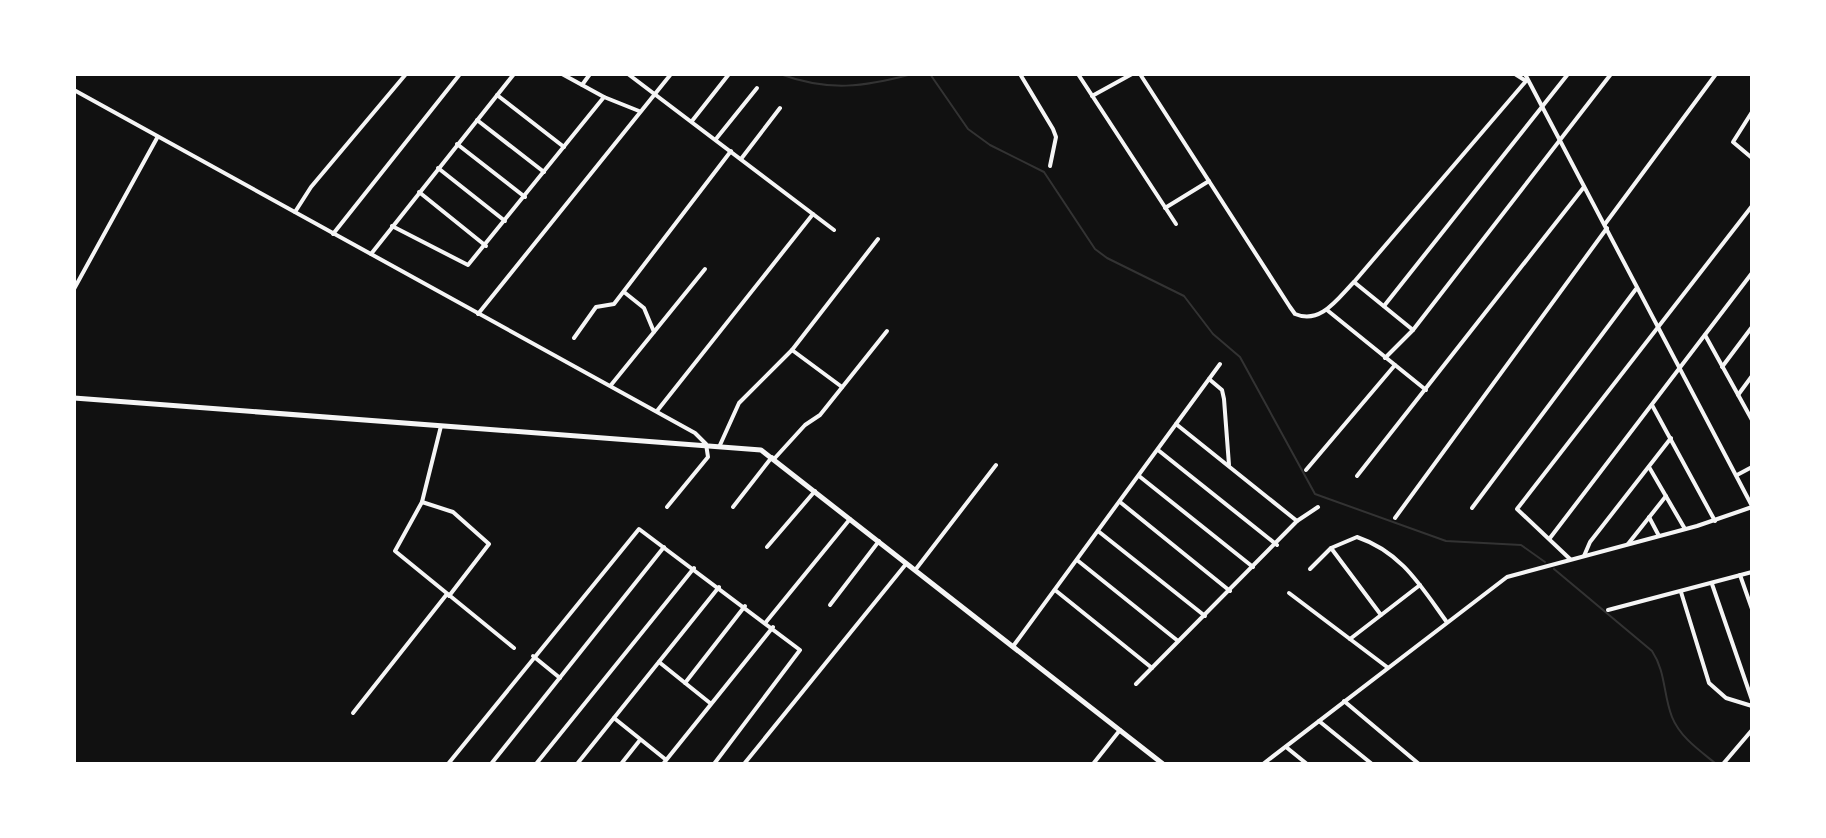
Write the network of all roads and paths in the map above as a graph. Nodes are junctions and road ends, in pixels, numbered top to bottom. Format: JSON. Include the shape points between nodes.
{"nodes":[{"id":1,"x":406,"y":74,"type":"edge"},
{"id":2,"x":460,"y":74,"type":"edge"},
{"id":3,"x":514,"y":74,"type":"edge"},
{"id":4,"x":562,"y":74,"type":"edge"},
{"id":5,"x":590,"y":74,"type":"edge"},
{"id":6,"x":628,"y":74,"type":"edge"},
{"id":7,"x":671,"y":74,"type":"edge"},
{"id":8,"x":729,"y":74,"type":"edge"},
{"id":9,"x":1020,"y":74,"type":"edge"},
{"id":10,"x":1078,"y":74,"type":"edge"},
{"id":11,"x":1132,"y":74,"type":"edge"},
{"id":12,"x":1140,"y":74,"type":"edge"},
{"id":13,"x":1525,"y":74,"type":"edge"},
{"id":14,"x":1568,"y":74,"type":"edge"},
{"id":15,"x":1611,"y":74,"type":"edge"},
{"id":16,"x":1716,"y":74,"type":"edge"},
{"id":17,"x":1516,"y":75,"type":"edge"},
{"id":18,"x":1526,"y":81,"type":"junction"},
{"id":19,"x":582,"y":86,"type":"junction"},
{"id":20,"x":757,"y":88,"type":"dead end"},
{"id":21,"x":74,"y":90,"type":"edge"},
{"id":22,"x":655,"y":93,"type":"junction"},
{"id":23,"x":497,"y":95,"type":"junction"},
{"id":24,"x":1092,"y":96,"type":"junction"},
{"id":25,"x":604,"y":97,"type":"junction"},
{"id":26,"x":1542,"y":107,"type":"junction"},
{"id":27,"x":780,"y":108,"type":"dead end"},
{"id":28,"x":640,"y":111,"type":"junction"},
{"id":29,"x":1752,"y":112,"type":"edge"},
{"id":30,"x":477,"y":120,"type":"junction"},
{"id":31,"x":692,"y":121,"type":"junction"},
{"id":32,"x":157,"y":138,"type":"junction"},
{"id":33,"x":1561,"y":139,"type":"junction"},
{"id":34,"x":716,"y":140,"type":"junction"},
{"id":35,"x":457,"y":144,"type":"junction"},
{"id":36,"x":564,"y":147,"type":"junction"},
{"id":37,"x":731,"y":151,"type":"junction"},
{"id":38,"x":1752,"y":158,"type":"edge"},
{"id":39,"x":741,"y":159,"type":"junction"},
{"id":40,"x":1050,"y":166,"type":"dead end"},
{"id":41,"x":438,"y":168,"type":"junction"},
{"id":42,"x":544,"y":172,"type":"junction"},
{"id":43,"x":1209,"y":181,"type":"junction"},
{"id":44,"x":1585,"y":185,"type":"junction"},
{"id":45,"x":419,"y":192,"type":"junction"},
{"id":46,"x":525,"y":197,"type":"junction"},
{"id":47,"x":1165,"y":208,"type":"junction"},
{"id":48,"x":1751,"y":211,"type":"edge"},
{"id":49,"x":295,"y":212,"type":"junction"},
{"id":50,"x":813,"y":214,"type":"junction"},
{"id":51,"x":506,"y":222,"type":"junction"},
{"id":52,"x":1176,"y":224,"type":"dead end"},
{"id":53,"x":392,"y":226,"type":"junction"},
{"id":54,"x":1606,"y":226,"type":"junction"},
{"id":55,"x":834,"y":230,"type":"dead end"},
{"id":56,"x":333,"y":234,"type":"junction"},
{"id":57,"x":878,"y":239,"type":"dead end"},
{"id":58,"x":486,"y":246,"type":"junction"},
{"id":59,"x":371,"y":255,"type":"junction"},
{"id":60,"x":705,"y":269,"type":"dead end"},
{"id":61,"x":1752,"y":273,"type":"edge"},
{"id":62,"x":1354,"y":282,"type":"junction"},
{"id":63,"x":74,"y":289,"type":"edge"},
{"id":64,"x":1636,"y":289,"type":"junction"},
{"id":65,"x":624,"y":292,"type":"junction"},
{"id":66,"x":1384,"y":306,"type":"junction"},
{"id":67,"x":1327,"y":310,"type":"junction"},
{"id":68,"x":478,"y":314,"type":"junction"},
{"id":69,"x":1752,"y":327,"type":"edge"},
{"id":70,"x":1657,"y":329,"type":"junction"},
{"id":71,"x":1413,"y":330,"type":"junction"},
{"id":72,"x":887,"y":331,"type":"dead end"},
{"id":73,"x":654,"y":332,"type":"junction"},
{"id":74,"x":1705,"y":335,"type":"junction"},
{"id":75,"x":574,"y":338,"type":"dead end"},
{"id":76,"x":792,"y":350,"type":"junction"},
{"id":77,"x":1385,"y":358,"type":"junction"},
{"id":78,"x":1220,"y":364,"type":"dead end"},
{"id":79,"x":1395,"y":365,"type":"junction"},
{"id":80,"x":1722,"y":367,"type":"junction"},
{"id":81,"x":1679,"y":370,"type":"junction"},
{"id":82,"x":1752,"y":376,"type":"edge"},
{"id":83,"x":1209,"y":379,"type":"junction"},
{"id":84,"x":610,"y":386,"type":"junction"},
{"id":85,"x":842,"y":387,"type":"junction"},
{"id":86,"x":1426,"y":390,"type":"junction"},
{"id":87,"x":1738,"y":395,"type":"junction"},
{"id":88,"x":74,"y":398,"type":"edge"},
{"id":89,"x":1652,"y":405,"type":"junction"},
{"id":90,"x":657,"y":411,"type":"junction"},
{"id":91,"x":1752,"y":420,"type":"edge"},
{"id":92,"x":442,"y":424,"type":"junction"},
{"id":93,"x":1176,"y":424,"type":"junction"},
{"id":94,"x":1671,"y":438,"type":"junction"},
{"id":95,"x":706,"y":444,"type":"junction"},
{"id":96,"x":720,"y":445,"type":"junction"},
{"id":97,"x":1158,"y":450,"type":"junction"},
{"id":98,"x":773,"y":458,"type":"junction"},
{"id":99,"x":996,"y":465,"type":"dead end"},
{"id":100,"x":1229,"y":465,"type":"junction"},
{"id":101,"x":1649,"y":467,"type":"junction"},
{"id":102,"x":1752,"y":467,"type":"edge"},
{"id":103,"x":1306,"y":470,"type":"dead end"},
{"id":104,"x":1737,"y":475,"type":"junction"},
{"id":105,"x":1139,"y":476,"type":"junction"},
{"id":106,"x":1357,"y":476,"type":"dead end"},
{"id":107,"x":815,"y":491,"type":"junction"},
{"id":108,"x":1666,"y":496,"type":"junction"},
{"id":109,"x":422,"y":502,"type":"junction"},
{"id":110,"x":1120,"y":502,"type":"junction"},
{"id":111,"x":1752,"y":506,"type":"edge"},
{"id":112,"x":667,"y":507,"type":"dead end"},
{"id":113,"x":733,"y":507,"type":"dead end"},
{"id":114,"x":1318,"y":507,"type":"dead end"},
{"id":115,"x":1472,"y":508,"type":"dead end"},
{"id":116,"x":1649,"y":517,"type":"junction"},
{"id":117,"x":1395,"y":518,"type":"dead end"},
{"id":118,"x":850,"y":519,"type":"junction"},
{"id":119,"x":1297,"y":521,"type":"junction"},
{"id":120,"x":1715,"y":521,"type":"junction"},
{"id":121,"x":1685,"y":529,"type":"junction"},
{"id":122,"x":1098,"y":531,"type":"junction"},
{"id":123,"x":1659,"y":537,"type":"junction"},
{"id":124,"x":1550,"y":538,"type":"junction"},
{"id":125,"x":879,"y":541,"type":"junction"},
{"id":126,"x":1628,"y":544,"type":"junction"},
{"id":127,"x":1277,"y":545,"type":"junction"},
{"id":128,"x":665,"y":546,"type":"junction"},
{"id":129,"x":767,"y":547,"type":"dead end"},
{"id":130,"x":1331,"y":548,"type":"junction"},
{"id":131,"x":1584,"y":556,"type":"junction"},
{"id":132,"x":1570,"y":559,"type":"junction"},
{"id":133,"x":1077,"y":560,"type":"junction"},
{"id":134,"x":907,"y":563,"type":"junction"},
{"id":135,"x":694,"y":568,"type":"junction"},
{"id":136,"x":1254,"y":568,"type":"junction"},
{"id":137,"x":916,"y":569,"type":"junction"},
{"id":138,"x":1310,"y":569,"type":"dead end"},
{"id":139,"x":1752,"y":572,"type":"edge"},
{"id":140,"x":1740,"y":575,"type":"junction"},
{"id":141,"x":1712,"y":584,"type":"junction"},
{"id":142,"x":1420,"y":585,"type":"junction"},
{"id":143,"x":719,"y":587,"type":"junction"},
{"id":144,"x":1055,"y":590,"type":"junction"},
{"id":145,"x":1231,"y":591,"type":"junction"},
{"id":146,"x":1681,"y":592,"type":"junction"},
{"id":147,"x":1289,"y":593,"type":"dead end"},
{"id":148,"x":448,"y":595,"type":"junction"},
{"id":149,"x":830,"y":605,"type":"dead end"},
{"id":150,"x":745,"y":606,"type":"junction"},
{"id":151,"x":1752,"y":609,"type":"edge"},
{"id":152,"x":1608,"y":610,"type":"dead end"},
{"id":153,"x":1381,"y":615,"type":"junction"},
{"id":154,"x":1205,"y":616,"type":"junction"},
{"id":155,"x":1446,"y":621,"type":"junction"},
{"id":156,"x":766,"y":622,"type":"junction"},
{"id":157,"x":773,"y":627,"type":"junction"},
{"id":158,"x":1350,"y":639,"type":"junction"},
{"id":159,"x":1179,"y":642,"type":"junction"},
{"id":160,"x":1014,"y":645,"type":"junction"},
{"id":161,"x":514,"y":648,"type":"dead end"},
{"id":162,"x":533,"y":656,"type":"junction"},
{"id":163,"x":659,"y":662,"type":"junction"},
{"id":164,"x":1387,"y":667,"type":"junction"},
{"id":165,"x":1152,"y":668,"type":"junction"},
{"id":166,"x":560,"y":678,"type":"junction"},
{"id":167,"x":685,"y":683,"type":"junction"},
{"id":168,"x":1136,"y":684,"type":"dead end"},
{"id":169,"x":1752,"y":700,"type":"edge"},
{"id":170,"x":1344,"y":701,"type":"junction"},
{"id":171,"x":711,"y":704,"type":"junction"},
{"id":172,"x":1752,"y":706,"type":"edge"},
{"id":173,"x":353,"y":713,"type":"dead end"},
{"id":174,"x":614,"y":718,"type":"junction"},
{"id":175,"x":1319,"y":721,"type":"junction"},
{"id":176,"x":1120,"y":730,"type":"junction"},
{"id":177,"x":1752,"y":730,"type":"edge"},
{"id":178,"x":640,"y":740,"type":"junction"},
{"id":179,"x":1286,"y":747,"type":"junction"},
{"id":180,"x":664,"y":762,"type":"edge"},
{"id":181,"x":448,"y":764,"type":"edge"},
{"id":182,"x":491,"y":764,"type":"edge"},
{"id":183,"x":536,"y":764,"type":"edge"},
{"id":184,"x":577,"y":764,"type":"edge"},
{"id":185,"x":621,"y":764,"type":"edge"},
{"id":186,"x":714,"y":764,"type":"edge"},
{"id":187,"x":744,"y":764,"type":"edge"},
{"id":188,"x":1093,"y":764,"type":"edge"},
{"id":189,"x":1163,"y":764,"type":"edge"},
{"id":190,"x":1263,"y":764,"type":"edge"},
{"id":191,"x":1307,"y":764,"type":"edge"},
{"id":192,"x":1372,"y":764,"type":"edge"},
{"id":193,"x":1419,"y":764,"type":"edge"},
{"id":194,"x":1723,"y":764,"type":"edge"}],
"edges":[{"from":1,"to":49,"type":"street"},
{"from":2,"to":56,"type":"street"},
{"from":3,"to":23,"type":"street"},
{"from":4,"to":19,"type":"street"},
{"from":5,"to":19,"type":"street"},
{"from":6,"to":22,"type":"street"},
{"from":7,"to":22,"type":"street"},
{"from":8,"to":31,"type":"street"},
{"from":9,"to":40,"type":"street","via":[[1056,137]]},
{"from":10,"to":24,"type":"street"},
{"from":11,"to":24,"type":"street"},
{"from":12,"to":43,"type":"street"},
{"from":13,"to":18,"type":"street"},
{"from":14,"to":26,"type":"street"},
{"from":15,"to":33,"type":"street"},
{"from":16,"to":54,"type":"street"},
{"from":17,"to":18,"type":"street"},
{"from":18,"to":26,"type":"street"},
{"from":18,"to":62,"type":"street"},
{"from":19,"to":25,"type":"street"},
{"from":20,"to":34,"type":"street"},
{"from":21,"to":32,"type":"street"},
{"from":22,"to":28,"type":"street"},
{"from":22,"to":31,"type":"street"},
{"from":23,"to":30,"type":"street"},
{"from":23,"to":36,"type":"street"},
{"from":24,"to":47,"type":"street"},
{"from":25,"to":28,"type":"street"},
{"from":25,"to":36,"type":"street"},
{"from":26,"to":33,"type":"street"},
{"from":26,"to":66,"type":"street"},
{"from":27,"to":39,"type":"street"},
{"from":28,"to":68,"type":"street"},
{"from":29,"to":38,"type":"street","via":[[1733,142]]},
{"from":30,"to":35,"type":"street"},
{"from":30,"to":42,"type":"street"},
{"from":31,"to":34,"type":"street"},
{"from":32,"to":49,"type":"street"},
{"from":32,"to":63,"type":"street"},
{"from":33,"to":44,"type":"street"},
{"from":33,"to":71,"type":"street"},
{"from":34,"to":37,"type":"street"},
{"from":35,"to":41,"type":"street"},
{"from":35,"to":46,"type":"street"},
{"from":36,"to":42,"type":"street"},
{"from":37,"to":39,"type":"street"},
{"from":37,"to":65,"type":"street"},
{"from":39,"to":50,"type":"street"},
{"from":41,"to":45,"type":"street"},
{"from":41,"to":51,"type":"street"},
{"from":42,"to":46,"type":"street"},
{"from":43,"to":47,"type":"street"},
{"from":43,"to":67,"type":"street","via":[[1295,314],[1311,318]]},
{"from":44,"to":54,"type":"street"},
{"from":44,"to":86,"type":"street"},
{"from":45,"to":53,"type":"street"},
{"from":45,"to":58,"type":"street"},
{"from":46,"to":51,"type":"street"},
{"from":47,"to":52,"type":"street"},
{"from":48,"to":70,"type":"street"},
{"from":49,"to":56,"type":"street"},
{"from":50,"to":55,"type":"street"},
{"from":50,"to":90,"type":"street"},
{"from":51,"to":58,"type":"street"},
{"from":53,"to":58,"type":"street","via":[[465,265]]},
{"from":53,"to":59,"type":"street"},
{"from":54,"to":64,"type":"street"},
{"from":54,"to":117,"type":"street"},
{"from":56,"to":59,"type":"street"},
{"from":57,"to":76,"type":"street"},
{"from":59,"to":68,"type":"street"},
{"from":60,"to":73,"type":"street"},
{"from":61,"to":74,"type":"street"},
{"from":62,"to":66,"type":"street"},
{"from":62,"to":67,"type":"street"},
{"from":64,"to":70,"type":"street"},
{"from":64,"to":115,"type":"street"},
{"from":65,"to":73,"type":"street","via":[[644,308]]},
{"from":65,"to":75,"type":"street","via":[[614,304],[596,307]]},
{"from":66,"to":71,"type":"street"},
{"from":67,"to":77,"type":"street"},
{"from":68,"to":84,"type":"street"},
{"from":69,"to":80,"type":"street"},
{"from":70,"to":81,"type":"street"},
{"from":70,"to":124,"type":"street","via":[[1517,509]]},
{"from":71,"to":77,"type":"street"},
{"from":72,"to":85,"type":"street"},
{"from":73,"to":84,"type":"street"},
{"from":74,"to":80,"type":"street"},
{"from":74,"to":81,"type":"street"},
{"from":76,"to":85,"type":"street"},
{"from":76,"to":96,"type":"street","via":[[739,403]]},
{"from":77,"to":79,"type":"street"},
{"from":78,"to":83,"type":"street"},
{"from":79,"to":86,"type":"street"},
{"from":79,"to":103,"type":"street"},
{"from":80,"to":87,"type":"street"},
{"from":81,"to":89,"type":"street"},
{"from":81,"to":104,"type":"street"},
{"from":82,"to":87,"type":"street"},
{"from":83,"to":93,"type":"street"},
{"from":83,"to":100,"type":"street","via":[[1222,390]]},
{"from":84,"to":90,"type":"street"},
{"from":85,"to":98,"type":"street"},
{"from":86,"to":106,"type":"street"},
{"from":87,"to":91,"type":"street"},
{"from":88,"to":92,"type":"main road"},
{"from":89,"to":94,"type":"street"},
{"from":89,"to":124,"type":"street"},
{"from":90,"to":95,"type":"street"},
{"from":92,"to":95,"type":"main road"},
{"from":92,"to":109,"type":"street"},
{"from":93,"to":97,"type":"street"},
{"from":93,"to":100,"type":"street"},
{"from":94,"to":101,"type":"street"},
{"from":94,"to":120,"type":"street"},
{"from":95,"to":96,"type":"main road"},
{"from":95,"to":112,"type":"street","via":[[706,460]]},
{"from":96,"to":98,"type":"main road","via":[[756,448]]},
{"from":97,"to":105,"type":"street"},
{"from":97,"to":127,"type":"street"},
{"from":98,"to":107,"type":"main road"},
{"from":98,"to":113,"type":"street"},
{"from":99,"to":137,"type":"street"},
{"from":100,"to":119,"type":"street"},
{"from":101,"to":108,"type":"street"},
{"from":101,"to":131,"type":"street"},
{"from":102,"to":104,"type":"street"},
{"from":104,"to":111,"type":"street"},
{"from":105,"to":110,"type":"street"},
{"from":105,"to":136,"type":"street"},
{"from":107,"to":118,"type":"main road"},
{"from":107,"to":129,"type":"street"},
{"from":108,"to":116,"type":"street"},
{"from":108,"to":121,"type":"street"},
{"from":109,"to":148,"type":"street","via":[[395,551]]},
{"from":109,"to":148,"type":"street","via":[[453,512],[489,544]]},
{"from":110,"to":122,"type":"street"},
{"from":110,"to":145,"type":"street"},
{"from":111,"to":120,"type":"street"},
{"from":114,"to":119,"type":"street"},
{"from":116,"to":123,"type":"street"},
{"from":116,"to":126,"type":"street"},
{"from":118,"to":125,"type":"main road"},
{"from":118,"to":156,"type":"street"},
{"from":119,"to":127,"type":"street"},
{"from":120,"to":121,"type":"street"},
{"from":121,"to":123,"type":"street"},
{"from":122,"to":133,"type":"street"},
{"from":122,"to":154,"type":"street"},
{"from":123,"to":126,"type":"street"},
{"from":124,"to":132,"type":"street"},
{"from":125,"to":134,"type":"main road"},
{"from":125,"to":149,"type":"street"},
{"from":126,"to":131,"type":"street"},
{"from":127,"to":136,"type":"street"},
{"from":128,"to":135,"type":"street"},
{"from":128,"to":162,"type":"street","via":[[636,530]]},
{"from":128,"to":166,"type":"street"},
{"from":130,"to":138,"type":"street"},
{"from":130,"to":142,"type":"street","via":[[1357,537],[1380,545],[1401,560]]},
{"from":130,"to":153,"type":"street"},
{"from":131,"to":132,"type":"street"},
{"from":132,"to":155,"type":"street","via":[[1507,577]]},
{"from":133,"to":144,"type":"street"},
{"from":133,"to":159,"type":"street"},
{"from":134,"to":137,"type":"main road"},
{"from":134,"to":187,"type":"street"},
{"from":135,"to":143,"type":"street"},
{"from":135,"to":183,"type":"street"},
{"from":136,"to":145,"type":"street"},
{"from":137,"to":160,"type":"main road"},
{"from":139,"to":140,"type":"street"},
{"from":140,"to":141,"type":"street"},
{"from":140,"to":151,"type":"street"},
{"from":141,"to":146,"type":"street"},
{"from":141,"to":169,"type":"street"},
{"from":142,"to":153,"type":"street"},
{"from":142,"to":155,"type":"street"},
{"from":143,"to":150,"type":"street"},
{"from":143,"to":163,"type":"street"},
{"from":144,"to":160,"type":"street"},
{"from":144,"to":165,"type":"street"},
{"from":145,"to":154,"type":"street"},
{"from":146,"to":152,"type":"street"},
{"from":146,"to":172,"type":"street","via":[[1709,683],[1726,698]]},
{"from":147,"to":158,"type":"street"},
{"from":148,"to":161,"type":"street"},
{"from":148,"to":173,"type":"street"},
{"from":150,"to":156,"type":"street"},
{"from":150,"to":167,"type":"street"},
{"from":153,"to":158,"type":"street"},
{"from":154,"to":159,"type":"street"},
{"from":155,"to":164,"type":"street"},
{"from":156,"to":157,"type":"street"},
{"from":157,"to":171,"type":"street"},
{"from":157,"to":186,"type":"street","via":[[800,653]]},
{"from":158,"to":164,"type":"street"},
{"from":159,"to":165,"type":"street"},
{"from":160,"to":176,"type":"main road"},
{"from":162,"to":166,"type":"street"},
{"from":162,"to":181,"type":"street"},
{"from":163,"to":167,"type":"street"},
{"from":163,"to":174,"type":"street"},
{"from":164,"to":170,"type":"street"},
{"from":165,"to":168,"type":"street"},
{"from":166,"to":182,"type":"street"},
{"from":167,"to":171,"type":"street"},
{"from":170,"to":175,"type":"street"},
{"from":170,"to":193,"type":"street"},
{"from":171,"to":180,"type":"street"},
{"from":174,"to":178,"type":"street"},
{"from":174,"to":184,"type":"street"},
{"from":175,"to":179,"type":"street"},
{"from":175,"to":192,"type":"street"},
{"from":176,"to":188,"type":"street"},
{"from":176,"to":189,"type":"main road"},
{"from":177,"to":194,"type":"street"},
{"from":178,"to":180,"type":"street"},
{"from":178,"to":185,"type":"street"},
{"from":179,"to":190,"type":"street"},
{"from":179,"to":191,"type":"street"}]}
